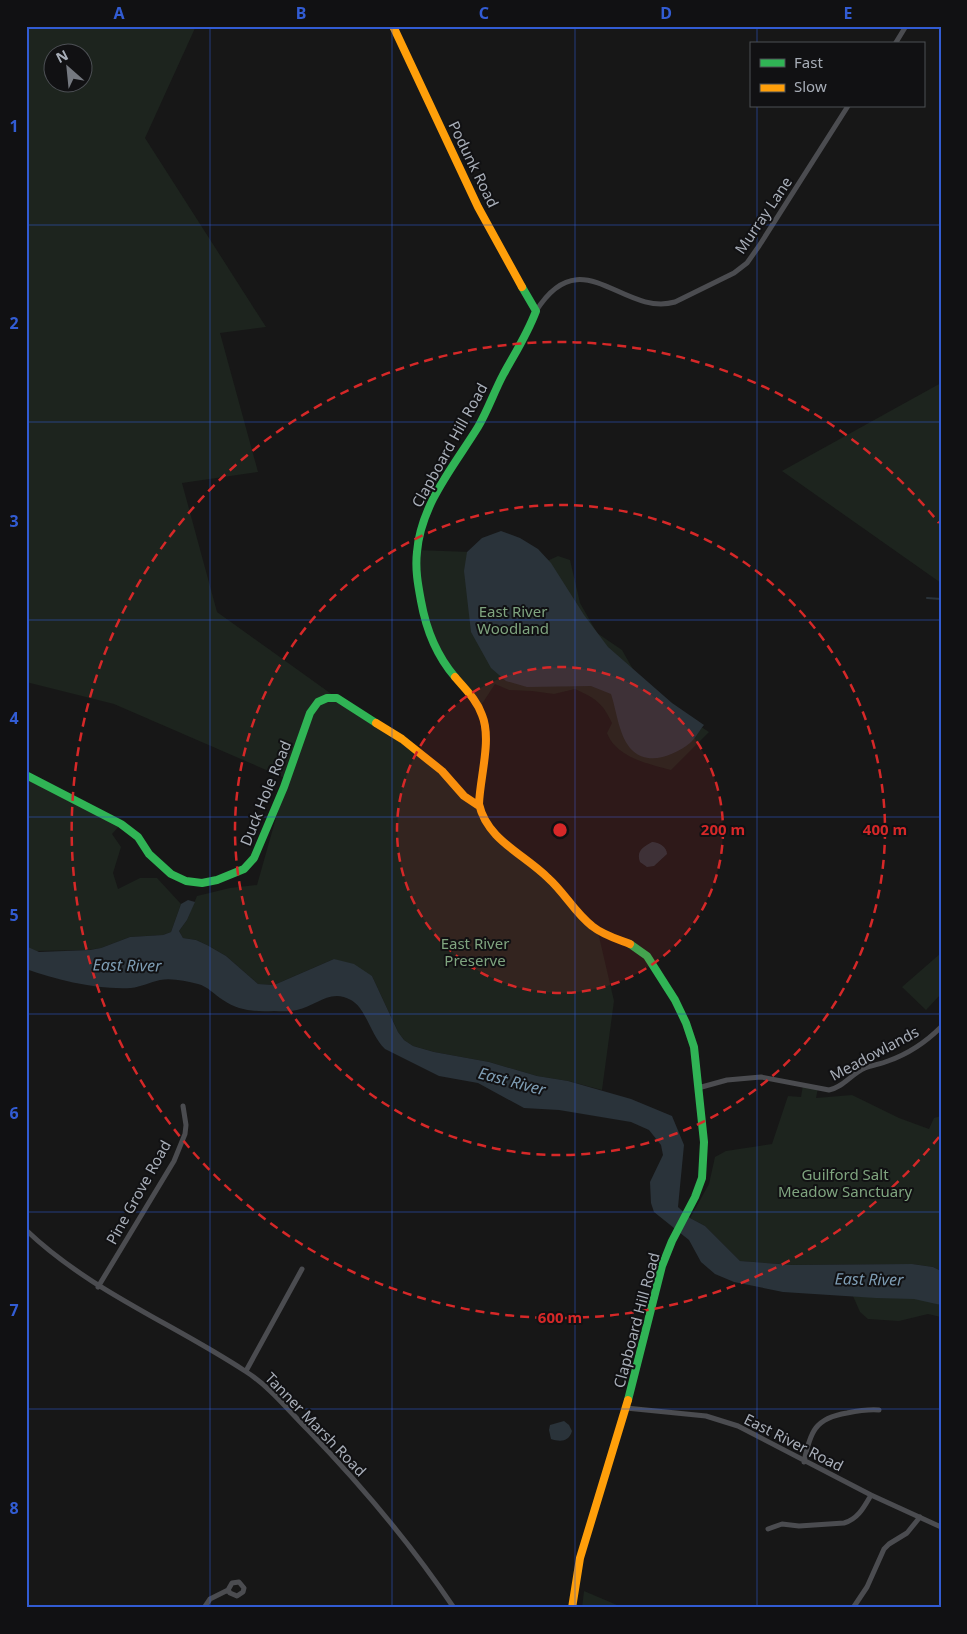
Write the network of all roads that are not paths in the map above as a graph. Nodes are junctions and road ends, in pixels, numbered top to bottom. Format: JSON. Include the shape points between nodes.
{"nodes":[{"id":1,"x":393,"y":26,"type":"edge"},
{"id":2,"x":906,"y":26,"type":"edge"},
{"id":3,"x":896,"y":42,"type":"edge"},
{"id":4,"x":847,"y":108,"type":"edge"},
{"id":5,"x":536,"y":311,"type":"junction"},
{"id":6,"x":26,"y":775,"type":"edge"},
{"id":7,"x":479,"y":806,"type":"junction"},
{"id":8,"x":941,"y":1027,"type":"edge"},
{"id":9,"x":698,"y":1088,"type":"junction"},
{"id":10,"x":183,"y":1106,"type":"dead end"},
{"id":11,"x":26,"y":1230,"type":"edge"},
{"id":12,"x":302,"y":1269,"type":"dead end"},
{"id":13,"x":98,"y":1286,"type":"junction"},
{"id":14,"x":246,"y":1371,"type":"junction"},
{"id":15,"x":626,"y":1408,"type":"junction"},
{"id":16,"x":878,"y":1410,"type":"dead end"},
{"id":17,"x":804,"y":1462,"type":"junction"},
{"id":18,"x":871,"y":1496,"type":"junction"},
{"id":19,"x":920,"y":1517,"type":"junction"},
{"id":20,"x":941,"y":1526,"type":"edge"},
{"id":21,"x":768,"y":1529,"type":"dead end"},
{"id":22,"x":228,"y":1590,"type":"dead end"},
{"id":23,"x":204,"y":1608,"type":"edge"},
{"id":24,"x":454,"y":1608,"type":"edge"},
{"id":25,"x":572,"y":1608,"type":"edge"},
{"id":26,"x":853,"y":1608,"type":"edge"}],
"edges":[{"from":1,"to":5,"type":"street","name":"Podunk Road","via":[[478,207]]},
{"from":2,"to":3,"type":"street"},
{"from":4,"to":5,"type":"street","name":"Murray Lane","via":[[759,246],[747,263],[734,273],[665,305],[636,300],[599,282],[573,281],[555,289]]},
{"from":5,"to":7,"type":"street","name":"Clapboard Hill Road","via":[[487,411],[428,507],[417,538],[416,578],[427,625],[446,666],[480,707],[486,726]]},
{"from":6,"to":7,"type":"street","name":"Duck Hole Road","via":[[121,824],[138,837],[149,854],[171,874],[186,881],[202,883],[217,880],[244,869],[254,858],[310,713],[318,702],[337,698],[402,739]]},
{"from":7,"to":9,"type":"street","name":"Clapboard Hill Road","via":[[489,829],[548,877],[589,924],[598,931],[632,944],[647,956],[676,1000],[686,1023],[694,1047]]},
{"from":8,"to":9,"type":"street","name":"Meadowlands","via":[[912,1050],[866,1068],[836,1089],[761,1077],[727,1080]]},
{"from":9,"to":15,"type":"street","name":"Clapboard Hill Road","via":[[704,1142],[702,1178],[674,1236],[658,1282]]},
{"from":10,"to":13,"type":"street","name":"Pine Grove Road","via":[[185,1134],[174,1160]]},
{"from":11,"to":13,"type":"street","name":"Tanner Marsh Road"},
{"from":12,"to":14,"type":"street"},
{"from":13,"to":14,"type":"street","name":"Tanner Marsh Road"},
{"from":14,"to":24,"type":"street","name":"Tanner Marsh Road","via":[[270,1391],[346,1470],[396,1529]]},
{"from":15,"to":17,"type":"street","name":"East River Road","via":[[722,1420]]},
{"from":15,"to":25,"type":"street","name":"Clapboard Hill Road","via":[[580,1558]]},
{"from":16,"to":17,"type":"street","via":[[824,1419],[813,1430]]},
{"from":17,"to":18,"type":"street","name":"East River Road"},
{"from":18,"to":19,"type":"street","name":"East River Road"},
{"from":18,"to":21,"type":"street","via":[[851,1521],[799,1526],[782,1524]]},
{"from":19,"to":20,"type":"street","name":"East River Road"},
{"from":19,"to":26,"type":"street","via":[[907,1533],[884,1549],[867,1587]]},
{"from":22,"to":23,"type":"street","via":[[210,1599]]}]}
